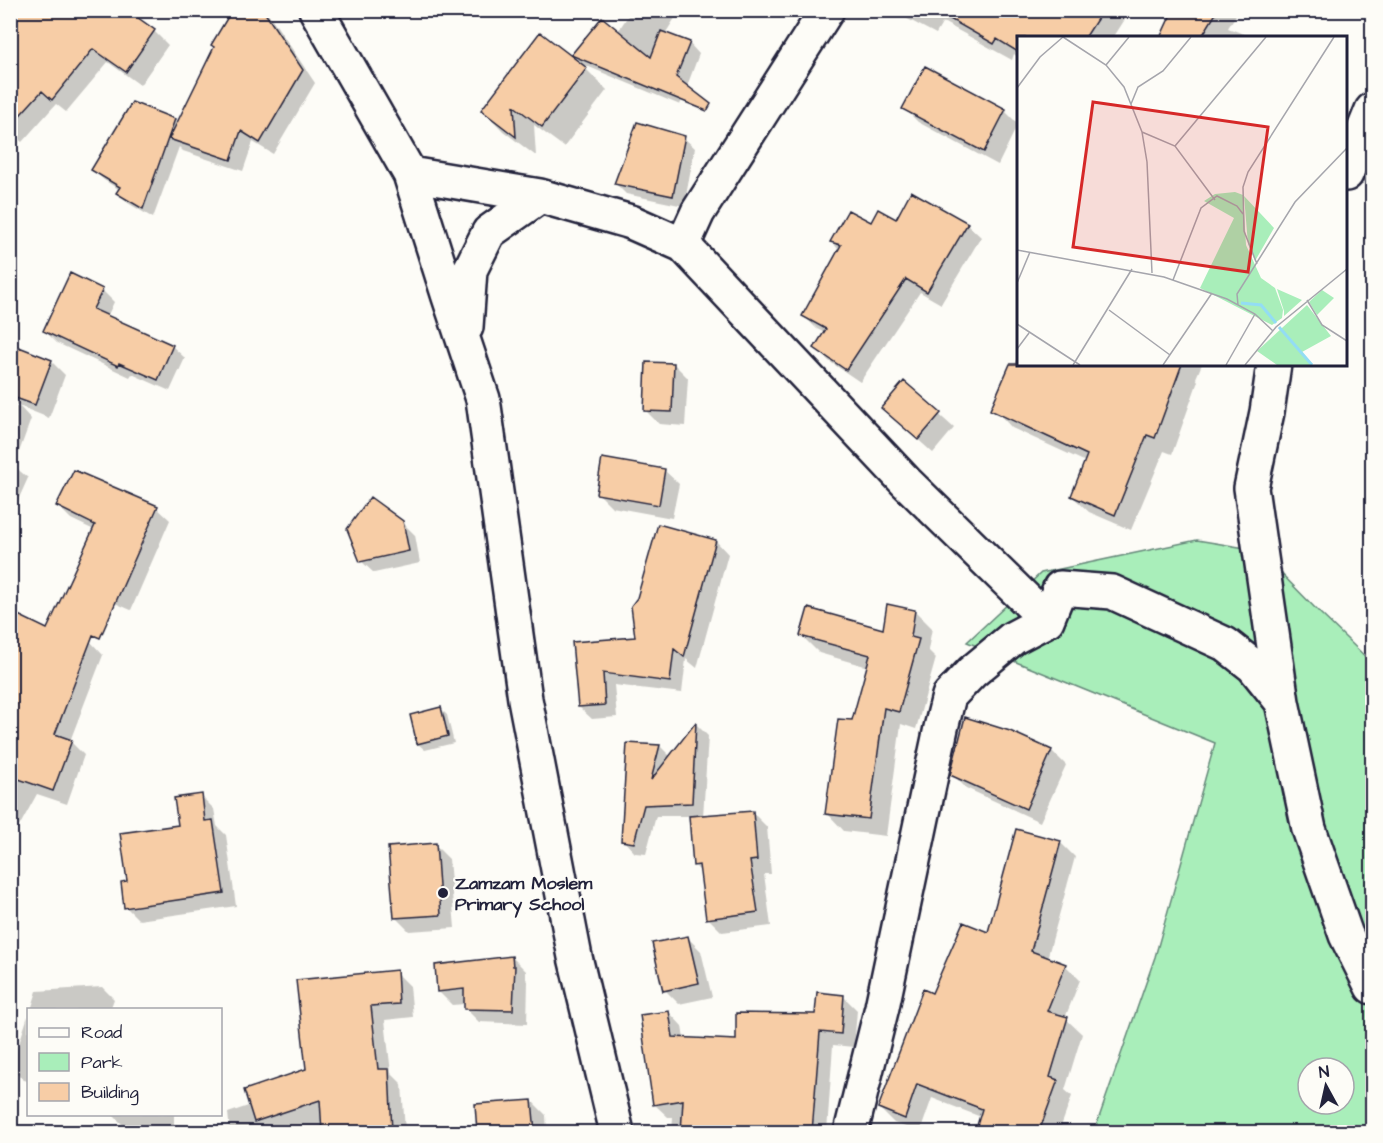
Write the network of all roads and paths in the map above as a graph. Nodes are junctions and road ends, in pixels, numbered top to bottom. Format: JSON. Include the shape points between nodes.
{"nodes":[{"id":1,"x":316,"y":10,"type":"edge"},
{"id":2,"x":827,"y":10,"type":"edge"},
{"id":3,"x":1372,"y":110,"type":"edge"},
{"id":4,"x":1347,"y":172,"type":"edge"},
{"id":5,"x":410,"y":174,"type":"junction"},
{"id":6,"x":540,"y":196,"type":"junction"},
{"id":7,"x":682,"y":245,"type":"junction"},
{"id":8,"x":464,"y":344,"type":"junction"},
{"id":9,"x":1274,"y":366,"type":"edge"},
{"id":10,"x":1047,"y":620,"type":"junction"},
{"id":11,"x":1282,"y":702,"type":"junction"},
{"id":12,"x":1372,"y":987,"type":"edge"},
{"id":13,"x":617,"y":1132,"type":"edge"},
{"id":14,"x":851,"y":1132,"type":"edge"}],
"edges":[{"from":1,"to":5,"type":"street"},
{"from":2,"to":7,"type":"street","via":[[698,212]]},
{"from":3,"to":4,"type":"street"},
{"from":5,"to":6,"type":"street"},
{"from":5,"to":8,"type":"street"},
{"from":6,"to":7,"type":"street","via":[[631,222]]},
{"from":6,"to":8,"type":"street","via":[[489,232],[470,270]]},
{"from":7,"to":10,"type":"street","via":[[906,482]]},
{"from":8,"to":13,"type":"street","via":[[483,399],[525,699],[575,957]]},
{"from":9,"to":11,"type":"street","via":[[1251,488]]},
{"from":10,"to":11,"type":"street","via":[[1060,588],[1112,592],[1225,644],[1253,666]]},
{"from":10,"to":14,"type":"street","via":[[1013,638],[950,696]]},
{"from":11,"to":12,"type":"street","via":[[1309,829],[1346,935]]}]}
